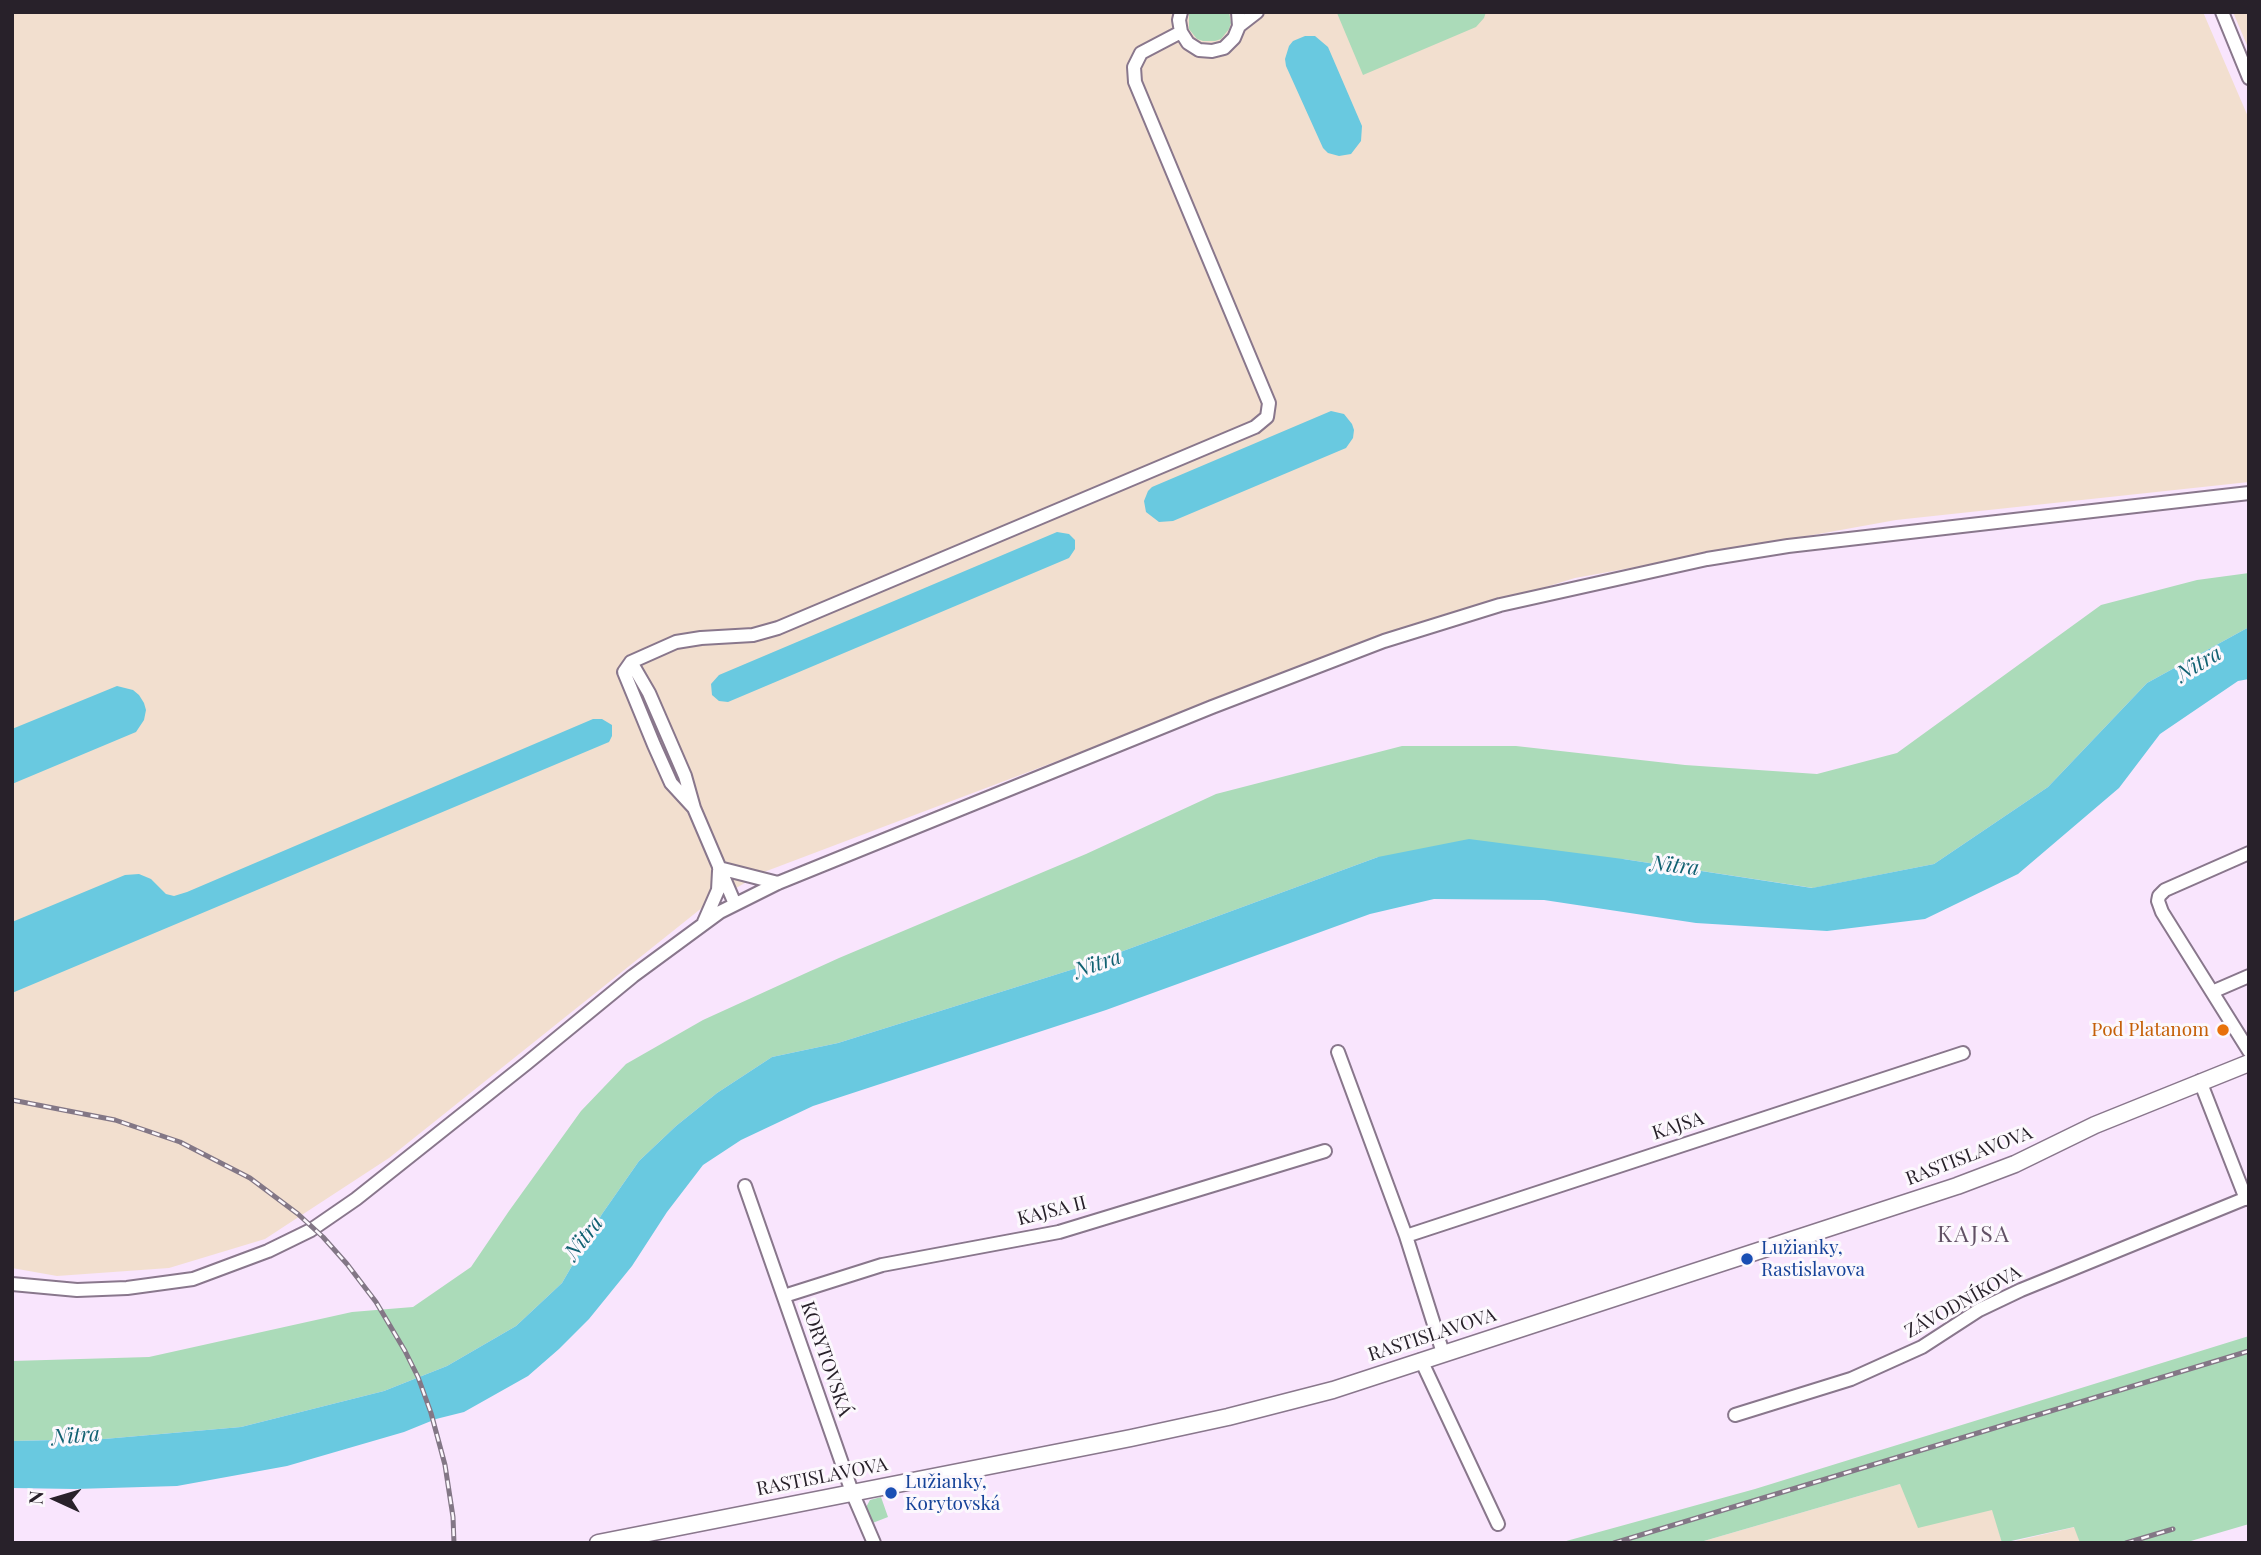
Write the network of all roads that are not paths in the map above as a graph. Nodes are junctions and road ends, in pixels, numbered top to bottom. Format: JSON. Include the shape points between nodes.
{"nodes":[{"id":1,"x":1181,"y":12,"type":"edge"},
{"id":2,"x":1257,"y":12,"type":"edge"},
{"id":3,"x":2222,"y":12,"type":"edge"},
{"id":4,"x":1238,"y":19,"type":"edge"},
{"id":5,"x":1181,"y":32,"type":"junction"},
{"id":6,"x":2249,"y":78,"type":"edge"},
{"id":7,"x":2249,"y":493,"type":"edge"},
{"id":8,"x":2249,"y":853,"type":"edge"},
{"id":9,"x":719,"y":867,"type":"junction"},
{"id":10,"x":778,"y":883,"type":"junction"},
{"id":11,"x":735,"y":904,"type":"junction"},
{"id":12,"x":704,"y":922,"type":"junction"},
{"id":13,"x":2249,"y":976,"type":"edge"},
{"id":14,"x":2213,"y":992,"type":"junction"},
{"id":15,"x":2249,"y":1051,"type":"edge"},
{"id":16,"x":1338,"y":1052,"type":"dead end"},
{"id":17,"x":1963,"y":1053,"type":"dead end"},
{"id":18,"x":2249,"y":1063,"type":"edge"},
{"id":19,"x":2200,"y":1081,"type":"junction"},
{"id":20,"x":1325,"y":1151,"type":"dead end"},
{"id":21,"x":745,"y":1186,"type":"dead end"},
{"id":22,"x":2247,"y":1198,"type":"edge"},
{"id":23,"x":1406,"y":1236,"type":"junction"},
{"id":24,"x":12,"y":1284,"type":"edge"},
{"id":25,"x":784,"y":1296,"type":"junction"},
{"id":26,"x":1443,"y":1353,"type":"junction"},
{"id":27,"x":1421,"y":1360,"type":"junction"},
{"id":28,"x":1734,"y":1415,"type":"dead end"},
{"id":29,"x":852,"y":1492,"type":"junction"},
{"id":30,"x":1498,"y":1524,"type":"dead end"},
{"id":31,"x":598,"y":1543,"type":"edge"},
{"id":32,"x":874,"y":1543,"type":"edge"}],
"edges":[{"from":1,"to":5,"type":"street"},
{"from":2,"to":4,"type":"street"},
{"from":3,"to":6,"type":"street"},
{"from":4,"to":5,"type":"street","via":[[1234,38],[1224,48],[1212,51],[1199,50]]},
{"from":5,"to":9,"type":"street","via":[[1141,53],[1134,67],[1135,82],[1269,403],[1267,417],[1255,427],[778,628],[676,642],[631,662],[685,776]]},
{"from":7,"to":10,"type":"street","via":[[1788,546],[1500,606],[1384,642],[1224,702]]},
{"from":8,"to":14,"type":"street","via":[[2159,896],[2162,912]]},
{"from":9,"to":10,"type":"street"},
{"from":9,"to":11,"type":"street"},
{"from":9,"to":12,"type":"street","via":[[718,890]]},
{"from":10,"to":11,"type":"street"},
{"from":11,"to":12,"type":"street"},
{"from":12,"to":24,"type":"street","via":[[367,1191],[311,1230],[193,1279],[77,1290]]},
{"from":13,"to":14,"type":"street"},
{"from":14,"to":15,"type":"street"},
{"from":16,"to":23,"type":"street"},
{"from":17,"to":23,"type":"street","name":"KAJSA"},
{"from":18,"to":19,"type":"street","name":"RASTISLAVOVA"},
{"from":19,"to":22,"type":"street","name":"ZÁVODNÍKOVA"},
{"from":19,"to":26,"type":"street","name":"RASTISLAVOVA","via":[[1957,1186]]},
{"from":20,"to":25,"type":"street","name":"KAJSA II","via":[[1059,1231],[882,1265]]},
{"from":21,"to":25,"type":"street","name":"KORYTOVSKÁ"},
{"from":22,"to":28,"type":"street","name":"ZÁVODNÍKOVA","via":[[2021,1290],[1979,1310],[1922,1347],[1851,1379]]},
{"from":23,"to":26,"type":"street"},
{"from":25,"to":29,"type":"street","name":"KORYTOVSKÁ"},
{"from":26,"to":27,"type":"street","name":"RASTISLAVOVA"},
{"from":27,"to":29,"type":"street","name":"RASTISLAVOVA","via":[[1333,1390],[1228,1417]]},
{"from":27,"to":30,"type":"street"},
{"from":29,"to":31,"type":"street","name":"RASTISLAVOVA"},
{"from":29,"to":32,"type":"street","name":"KORYTOVSKÁ"}]}
